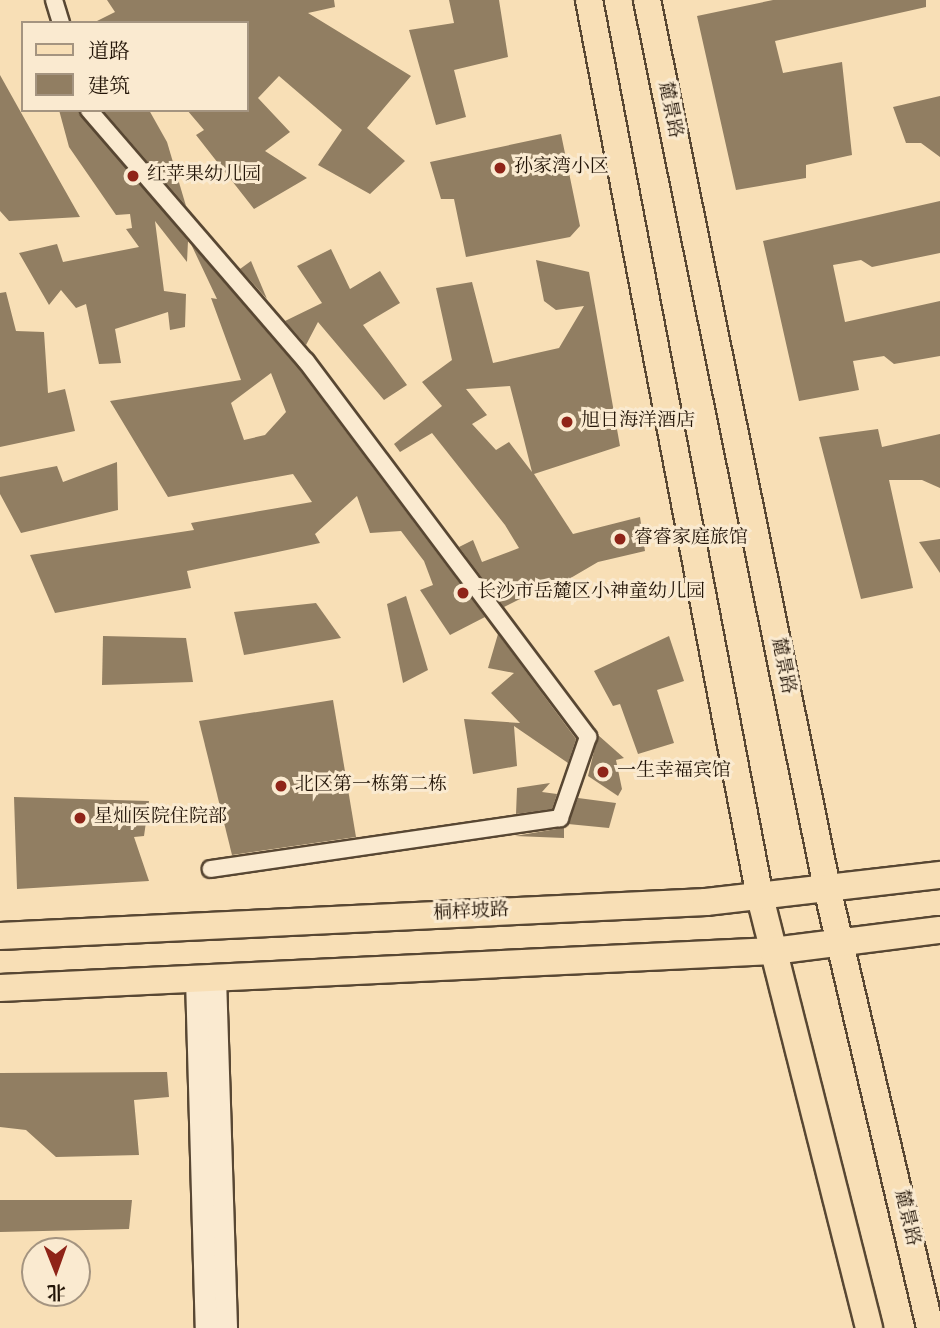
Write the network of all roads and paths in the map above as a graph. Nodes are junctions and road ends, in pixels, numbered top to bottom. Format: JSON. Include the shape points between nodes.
{"nodes":[{"id":1,"x":54,"y":0,"type":"edge"},
{"id":2,"x":589,"y":0,"type":"edge"},
{"id":3,"x":647,"y":0,"type":"edge"},
{"id":4,"x":60,"y":21,"type":"edge"},
{"id":5,"x":91,"y":112,"type":"edge"},
{"id":6,"x":211,"y":869,"type":"dead end"},
{"id":7,"x":940,"y":875,"type":"edge"},
{"id":8,"x":827,"y":888,"type":"junction"},
{"id":9,"x":760,"y":897,"type":"junction"},
{"id":10,"x":940,"y":930,"type":"edge"},
{"id":11,"x":0,"y":936,"type":"edge"},
{"id":12,"x":844,"y":942,"type":"junction"},
{"id":13,"x":773,"y":951,"type":"junction"},
{"id":14,"x":205,"y":978,"type":"junction"},
{"id":15,"x":0,"y":988,"type":"edge"},
{"id":16,"x":206,"y":1328,"type":"edge"},
{"id":17,"x":226,"y":1328,"type":"edge"},
{"id":18,"x":869,"y":1328,"type":"edge"},
{"id":19,"x":930,"y":1328,"type":"edge"}],
"edges":[{"from":1,"to":4,"type":"street"},
{"from":2,"to":9,"type":"main road"},
{"from":3,"to":8,"type":"main road","name":"麓景路"},
{"from":5,"to":6,"type":"street","via":[[306,362],[588,737],[560,818]]},
{"from":7,"to":8,"type":"main road","name":"桐梓坡路"},
{"from":8,"to":9,"type":"main road","name":"桐梓坡路"},
{"from":8,"to":12,"type":"main road","name":"麓景路"},
{"from":9,"to":11,"type":"main road","name":"桐梓坡路"},
{"from":9,"to":13,"type":"main road"},
{"from":10,"to":12,"type":"main road"},
{"from":12,"to":13,"type":"main road"},
{"from":12,"to":19,"type":"main road","name":"麓景路"},
{"from":13,"to":14,"type":"main road"},
{"from":13,"to":18,"type":"main road"},
{"from":14,"to":15,"type":"main road"},
{"from":14,"to":16,"type":"street"},
{"from":14,"to":17,"type":"street"}]}
